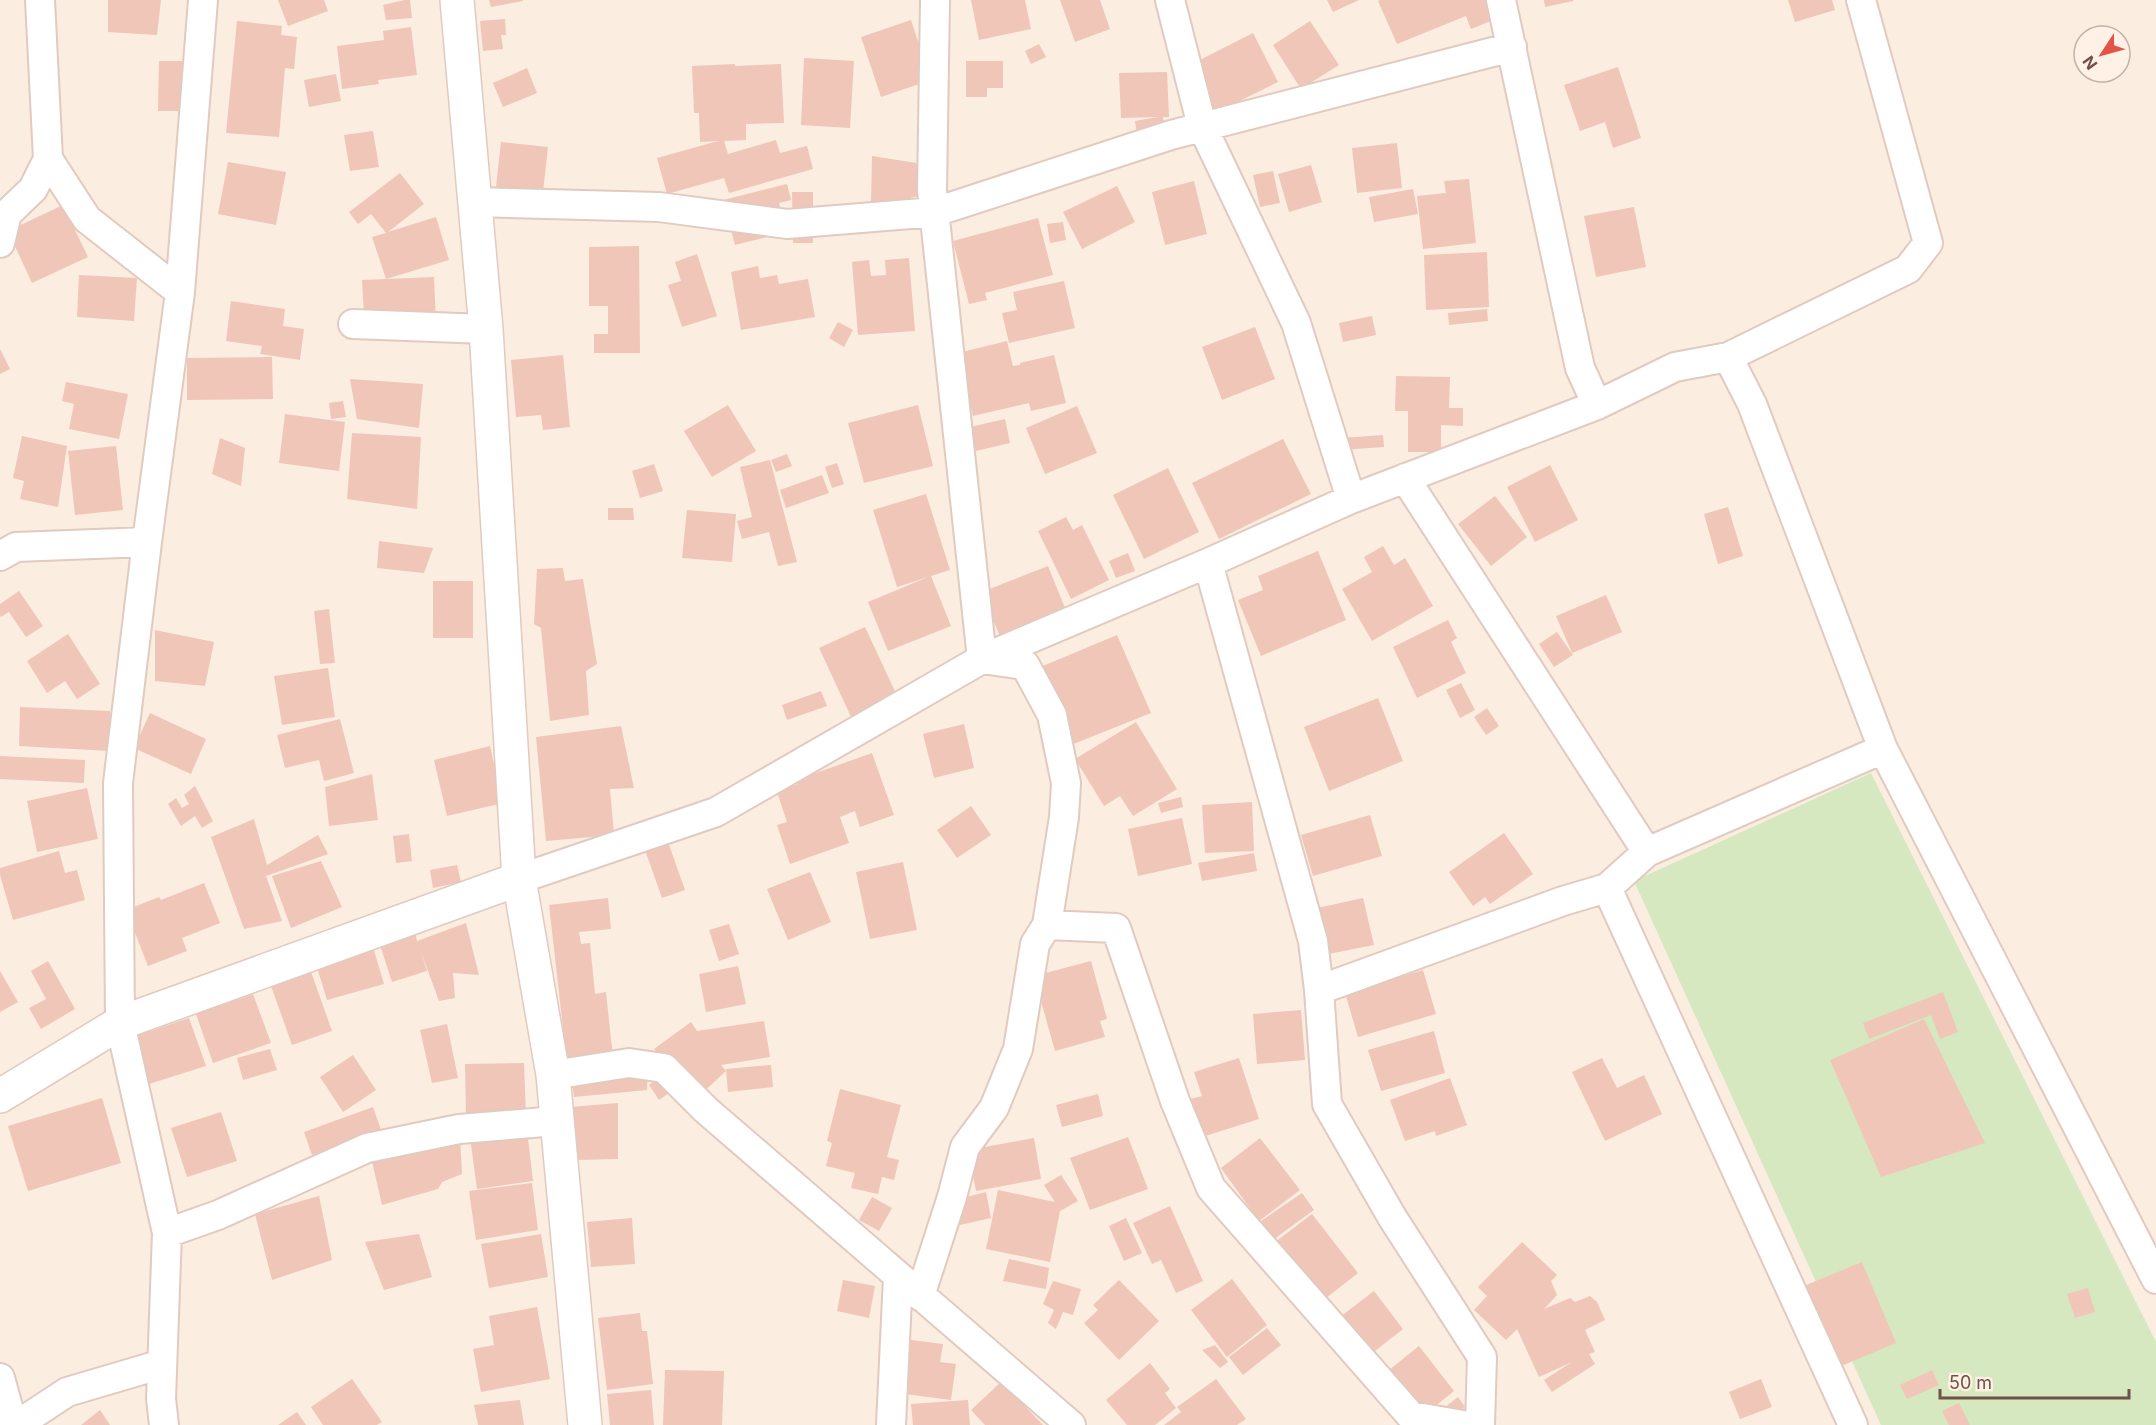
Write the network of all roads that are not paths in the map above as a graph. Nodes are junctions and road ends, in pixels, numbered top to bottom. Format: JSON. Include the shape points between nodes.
{"nodes":[{"id":1,"x":40,"y":0,"type":"edge"},
{"id":2,"x":202,"y":0,"type":"edge"},
{"id":3,"x":457,"y":0,"type":"edge"},
{"id":4,"x":935,"y":0,"type":"edge"},
{"id":5,"x":1170,"y":0,"type":"edge"},
{"id":6,"x":1501,"y":0,"type":"edge"},
{"id":7,"x":1861,"y":0,"type":"edge"},
{"id":8,"x":1512,"y":47,"type":"junction"},
{"id":9,"x":1202,"y":126,"type":"junction"},
{"id":10,"x":48,"y":159,"type":"junction"},
{"id":11,"x":475,"y":202,"type":"junction"},
{"id":12,"x":935,"y":212,"type":"junction"},
{"id":13,"x":0,"y":243,"type":"edge"},
{"id":14,"x":180,"y":292,"type":"junction"},
{"id":15,"x":353,"y":324,"type":"dead end"},
{"id":16,"x":486,"y":329,"type":"junction"},
{"id":17,"x":1728,"y":357,"type":"junction"},
{"id":18,"x":1597,"y":405,"type":"junction"},
{"id":19,"x":1405,"y":478,"type":"junction"},
{"id":20,"x":1351,"y":499,"type":"junction"},
{"id":21,"x":147,"y":542,"type":"junction"},
{"id":22,"x":0,"y":556,"type":"edge"},
{"id":23,"x":1208,"y":562,"type":"junction"},
{"id":24,"x":982,"y":659,"type":"junction"},
{"id":25,"x":1883,"y":749,"type":"junction"},
{"id":26,"x":1647,"y":852,"type":"junction"},
{"id":27,"x":519,"y":879,"type":"junction"},
{"id":28,"x":1606,"y":888,"type":"junction"},
{"id":29,"x":1047,"y":925,"type":"junction"},
{"id":30,"x":1320,"y":990,"type":"junction"},
{"id":31,"x":120,"y":1023,"type":"junction"},
{"id":32,"x":553,"y":1075,"type":"junction"},
{"id":33,"x":0,"y":1096,"type":"edge"},
{"id":34,"x":557,"y":1120,"type":"junction"},
{"id":35,"x":166,"y":1233,"type":"junction"},
{"id":36,"x":898,"y":1277,"type":"junction"},
{"id":37,"x":2156,"y":1280,"type":"edge"},
{"id":38,"x":920,"y":1296,"type":"junction"},
{"id":39,"x":162,"y":1364,"type":"junction"},
{"id":40,"x":0,"y":1378,"type":"edge"},
{"id":41,"x":15,"y":1425,"type":"edge"},
{"id":42,"x":164,"y":1425,"type":"edge"},
{"id":43,"x":585,"y":1425,"type":"edge"},
{"id":44,"x":891,"y":1425,"type":"edge"},
{"id":45,"x":1071,"y":1425,"type":"edge"},
{"id":46,"x":1462,"y":1425,"type":"edge"},
{"id":47,"x":1480,"y":1425,"type":"edge"},
{"id":48,"x":1853,"y":1425,"type":"edge"}],
"edges":[{"from":1,"to":10,"type":"street"},
{"from":2,"to":14,"type":"street"},
{"from":3,"to":11,"type":"street"},
{"from":4,"to":12,"type":"street"},
{"from":5,"to":9,"type":"street"},
{"from":6,"to":8,"type":"street"},
{"from":7,"to":17,"type":"street","via":[[1928,243],[1908,269]]},
{"from":8,"to":9,"type":"street"},
{"from":8,"to":18,"type":"street","via":[[1580,368]]},
{"from":9,"to":12,"type":"street"},
{"from":9,"to":20,"type":"street","via":[[1296,323]]},
{"from":10,"to":13,"type":"street","via":[[33,189],[7,214]]},
{"from":10,"to":14,"type":"street","via":[[87,219]]},
{"from":11,"to":12,"type":"street","via":[[659,207],[787,224]]},
{"from":11,"to":16,"type":"street"},
{"from":12,"to":24,"type":"street"},
{"from":14,"to":21,"type":"street"},
{"from":15,"to":16,"type":"street"},
{"from":16,"to":27,"type":"street"},
{"from":17,"to":18,"type":"street","via":[[1675,367]]},
{"from":17,"to":25,"type":"street","via":[[1752,404]]},
{"from":18,"to":19,"type":"street"},
{"from":19,"to":20,"type":"street"},
{"from":19,"to":26,"type":"street"},
{"from":20,"to":23,"type":"street"},
{"from":21,"to":22,"type":"street","via":[[16,547]]},
{"from":21,"to":31,"type":"street","via":[[118,783]]},
{"from":23,"to":24,"type":"street"},
{"from":23,"to":30,"type":"street","via":[[1313,941]]},
{"from":24,"to":27,"type":"street","via":[[716,812]]},
{"from":24,"to":29,"type":"street","via":[[1025,664],[1052,715],[1066,783]]},
{"from":25,"to":26,"type":"street"},
{"from":25,"to":37,"type":"street"},
{"from":26,"to":28,"type":"street"},
{"from":27,"to":31,"type":"street"},
{"from":27,"to":32,"type":"street"},
{"from":28,"to":30,"type":"street"},
{"from":28,"to":48,"type":"street"},
{"from":29,"to":38,"type":"street","via":[[1035,945],[1018,1049],[994,1108],[965,1147]]},
{"from":29,"to":46,"type":"street","via":[[1116,928],[1175,1101],[1211,1188],[1411,1416]]},
{"from":30,"to":47,"type":"street","via":[[1327,1104],[1392,1217],[1482,1357]]},
{"from":31,"to":33,"type":"street"},
{"from":31,"to":35,"type":"street"},
{"from":32,"to":34,"type":"street"},
{"from":32,"to":36,"type":"street","via":[[629,1063],[664,1068],[706,1110]]},
{"from":34,"to":35,"type":"street","via":[[459,1129],[367,1148],[218,1215]]},
{"from":34,"to":43,"type":"street"},
{"from":35,"to":39,"type":"street"},
{"from":36,"to":38,"type":"street"},
{"from":36,"to":44,"type":"street"},
{"from":38,"to":45,"type":"street"},
{"from":39,"to":41,"type":"street","via":[[67,1392]]},
{"from":39,"to":42,"type":"street"},
{"from":40,"to":41,"type":"street"}]}
